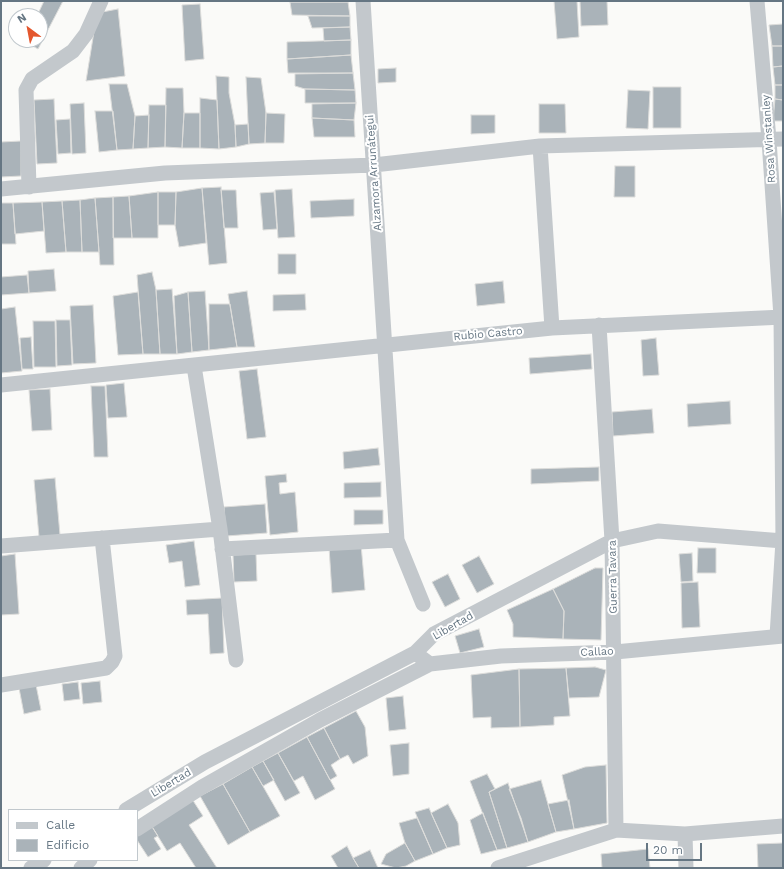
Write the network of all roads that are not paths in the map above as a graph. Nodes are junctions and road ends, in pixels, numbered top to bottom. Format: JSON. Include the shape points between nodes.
{"nodes":[{"id":1,"x":363,"y":1,"type":"edge"},
{"id":2,"x":757,"y":1,"type":"edge"},
{"id":3,"x":99,"y":2,"type":"edge"},
{"id":4,"x":776,"y":139,"type":"edge"},
{"id":5,"x":540,"y":146,"type":"junction"},
{"id":6,"x":374,"y":165,"type":"junction"},
{"id":7,"x":29,"y":187,"type":"junction"},
{"id":8,"x":1,"y":189,"type":"edge"},
{"id":9,"x":782,"y":317,"type":"edge"},
{"id":10,"x":599,"y":325,"type":"junction"},
{"id":11,"x":552,"y":328,"type":"junction"},
{"id":12,"x":384,"y":344,"type":"junction"},
{"id":13,"x":194,"y":366,"type":"junction"},
{"id":14,"x":1,"y":385,"type":"edge"},
{"id":15,"x":220,"y":529,"type":"junction"},
{"id":16,"x":102,"y":538,"type":"junction"},
{"id":17,"x":397,"y":540,"type":"junction"},
{"id":18,"x":612,"y":541,"type":"junction"},
{"id":19,"x":783,"y":541,"type":"edge"},
{"id":20,"x":1,"y":546,"type":"edge"},
{"id":21,"x":222,"y":549,"type":"junction"},
{"id":22,"x":423,"y":604,"type":"dead end"},
{"id":23,"x":780,"y":636,"type":"edge"},
{"id":24,"x":614,"y":652,"type":"junction"},
{"id":25,"x":415,"y":653,"type":"junction"},
{"id":26,"x":236,"y":660,"type":"dead end"},
{"id":27,"x":430,"y":664,"type":"junction"},
{"id":28,"x":1,"y":685,"type":"edge"},
{"id":29,"x":128,"y":809,"type":"edge"},
{"id":30,"x":783,"y":826,"type":"edge"},
{"id":31,"x":138,"y":828,"type":"edge"},
{"id":32,"x":616,"y":830,"type":"junction"},
{"id":33,"x":685,"y":834,"type":"junction"},
{"id":34,"x":42,"y":861,"type":"edge"},
{"id":35,"x":89,"y":861,"type":"edge"},
{"id":36,"x":31,"y":868,"type":"edge"},
{"id":37,"x":81,"y":868,"type":"edge"},
{"id":38,"x":498,"y":868,"type":"edge"},
{"id":39,"x":686,"y":868,"type":"edge"}],
"edges":[{"from":1,"to":6,"type":"street","name":"Alzamora Arrunátegui"},
{"from":2,"to":4,"type":"street","name":"Rosa Winstanley"},
{"from":3,"to":7,"type":"street","via":[[86,34],[72,51],[32,79],[26,90]]},
{"from":4,"to":5,"type":"street"},
{"from":4,"to":9,"type":"street","name":"Rosa Winstanley"},
{"from":5,"to":6,"type":"street"},
{"from":5,"to":11,"type":"street"},
{"from":6,"to":7,"type":"street","via":[[165,174]]},
{"from":6,"to":12,"type":"street","name":"Alzamora Arrunátegui"},
{"from":7,"to":8,"type":"street"},
{"from":9,"to":10,"type":"street","name":"Rubio Castro"},
{"from":9,"to":19,"type":"street","name":"Rosa Winstanley"},
{"from":10,"to":11,"type":"street","name":"Rubio Castro"},
{"from":10,"to":18,"type":"street","name":"Guerra Tavara"},
{"from":11,"to":12,"type":"street","name":"Rubio Castro"},
{"from":12,"to":13,"type":"street","name":"Rubio Castro"},
{"from":12,"to":17,"type":"street","name":"Alzamora Arrunátegui"},
{"from":13,"to":14,"type":"street","name":"Rubio Castro"},
{"from":13,"to":15,"type":"street"},
{"from":15,"to":16,"type":"street"},
{"from":15,"to":21,"type":"street"},
{"from":16,"to":20,"type":"street"},
{"from":16,"to":28,"type":"street","via":[[115,656],[112,662],[106,668]]},
{"from":17,"to":21,"type":"street"},
{"from":17,"to":22,"type":"street","name":"Alzamora Arrunátegui"},
{"from":18,"to":19,"type":"street","name":"Libertad","via":[[658,531]]},
{"from":18,"to":24,"type":"street","name":"Guerra Tavara"},
{"from":18,"to":25,"type":"street","name":"Libertad","via":[[434,634]]},
{"from":19,"to":23,"type":"street","name":"Rosa Winstanley"},
{"from":21,"to":26,"type":"street"},
{"from":23,"to":24,"type":"street","name":"Callao"},
{"from":24,"to":27,"type":"street","name":"Callao","via":[[500,656]]},
{"from":24,"to":32,"type":"street","name":"Guerra Tavara"},
{"from":25,"to":27,"type":"street"},
{"from":25,"to":29,"type":"street","name":"Libertad","via":[[205,762]]},
{"from":27,"to":31,"type":"street","via":[[314,723],[202,787]]},
{"from":30,"to":33,"type":"street"},
{"from":32,"to":33,"type":"street"},
{"from":32,"to":38,"type":"street"},
{"from":33,"to":39,"type":"street"},
{"from":34,"to":36,"type":"street"},
{"from":35,"to":37,"type":"street"}]}
